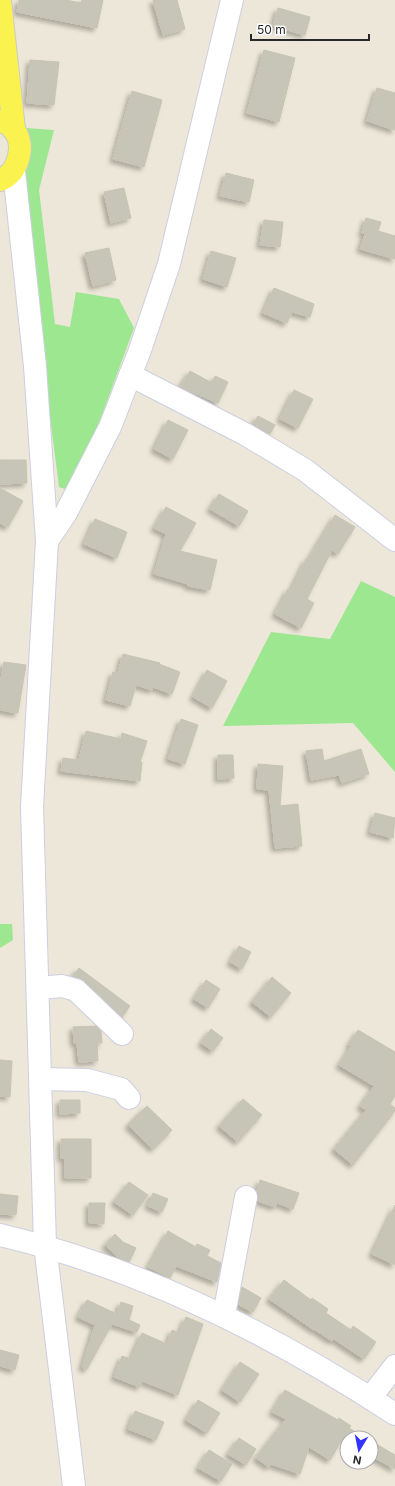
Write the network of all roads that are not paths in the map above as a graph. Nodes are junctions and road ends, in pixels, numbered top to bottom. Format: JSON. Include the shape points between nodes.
{"nodes":[{"id":1,"x":232,"y":0,"type":"edge"},
{"id":2,"x":0,"y":1,"type":"edge"},
{"id":3,"x":7,"y":125,"type":"edge"},
{"id":4,"x":7,"y":176,"type":"edge"},
{"id":5,"x":130,"y":375,"type":"junction"},
{"id":6,"x":395,"y":540,"type":"edge"},
{"id":7,"x":47,"y":541,"type":"junction"},
{"id":8,"x":38,"y":988,"type":"junction"},
{"id":9,"x":122,"y":1034,"type":"dead end"},
{"id":10,"x":41,"y":1079,"type":"junction"},
{"id":11,"x":129,"y":1098,"type":"dead end"},
{"id":12,"x":246,"y":1196,"type":"dead end"},
{"id":13,"x":0,"y":1235,"type":"edge"},
{"id":14,"x":45,"y":1245,"type":"junction"},
{"id":15,"x":224,"y":1315,"type":"junction"},
{"id":16,"x":395,"y":1366,"type":"edge"},
{"id":17,"x":370,"y":1398,"type":"junction"},
{"id":18,"x":395,"y":1414,"type":"edge"},
{"id":19,"x":74,"y":1486,"type":"edge"}],
"edges":[{"from":1,"to":5,"type":"street","via":[[169,264]]},
{"from":2,"to":3,"type":"main road"},
{"from":3,"to":4,"type":"main road","via":[[19,142],[19,158]]},
{"from":4,"to":7,"type":"street","via":[[35,366]]},
{"from":5,"to":6,"type":"street","via":[[245,434],[305,470]]},
{"from":5,"to":7,"type":"street","via":[[110,427],[66,513]]},
{"from":7,"to":8,"type":"street","via":[[32,807]]},
{"from":8,"to":9,"type":"street","via":[[62,986],[76,990]]},
{"from":8,"to":10,"type":"street"},
{"from":10,"to":11,"type":"street","via":[[87,1080],[121,1089]]},
{"from":10,"to":14,"type":"street"},
{"from":12,"to":15,"type":"street"},
{"from":13,"to":14,"type":"street"},
{"from":14,"to":15,"type":"street","via":[[116,1270]]},
{"from":14,"to":19,"type":"street"},
{"from":15,"to":17,"type":"street"},
{"from":16,"to":17,"type":"street"},
{"from":17,"to":18,"type":"street"}]}
